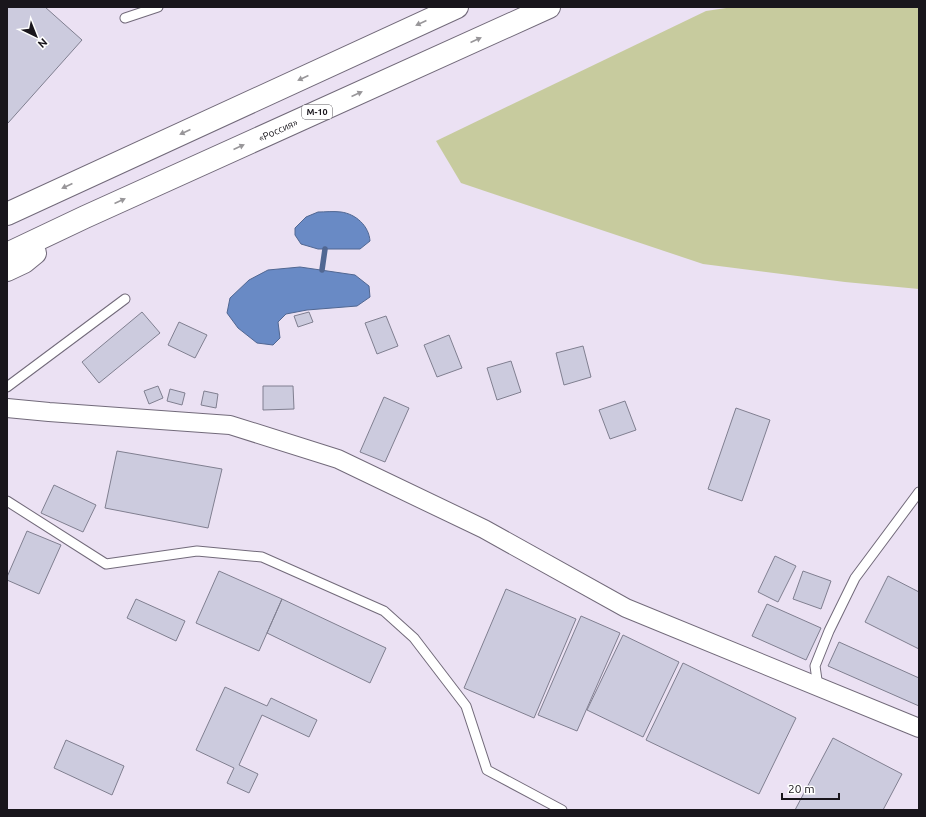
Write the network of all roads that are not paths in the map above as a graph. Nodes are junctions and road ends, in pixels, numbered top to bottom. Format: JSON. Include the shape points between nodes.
{"nodes":[{"id":1,"x":158,"y":7,"type":"edge"},
{"id":2,"x":457,"y":7,"type":"edge"},
{"id":3,"x":549,"y":7,"type":"edge"},
{"id":4,"x":125,"y":18,"type":"dead end"},
{"id":5,"x":7,"y":214,"type":"edge"},
{"id":6,"x":85,"y":217,"type":"junction"},
{"id":7,"x":7,"y":254,"type":"edge"},
{"id":8,"x":7,"y":270,"type":"edge"},
{"id":9,"x":125,"y":299,"type":"dead end"},
{"id":10,"x":7,"y":387,"type":"edge"},
{"id":11,"x":7,"y":408,"type":"edge"},
{"id":12,"x":919,"y":492,"type":"edge"},
{"id":13,"x":7,"y":501,"type":"edge"},
{"id":14,"x":818,"y":687,"type":"junction"},
{"id":15,"x":919,"y":728,"type":"edge"},
{"id":16,"x":562,"y":810,"type":"edge"}],
"edges":[{"from":1,"to":4,"type":"lane"},
{"from":2,"to":5,"type":"highway","one_way":true},
{"from":6,"to":3,"type":"highway","name":"«Россия»","number":"М-10","one_way":true},
{"from":6,"to":7,"type":"highway","name":"«Россия»","number":"М-10"},
{"from":6,"to":8,"type":"highway","via":[[24,262]]},
{"from":9,"to":10,"type":"lane"},
{"from":11,"to":14,"type":"street","via":[[230,425],[338,458],[484,529],[626,608]]},
{"from":12,"to":14,"type":"lane","via":[[855,578],[815,666]]},
{"from":13,"to":16,"type":"lane","via":[[106,564],[197,551],[262,557],[384,611],[414,638],[466,706],[487,770]]},
{"from":14,"to":15,"type":"street"}]}
